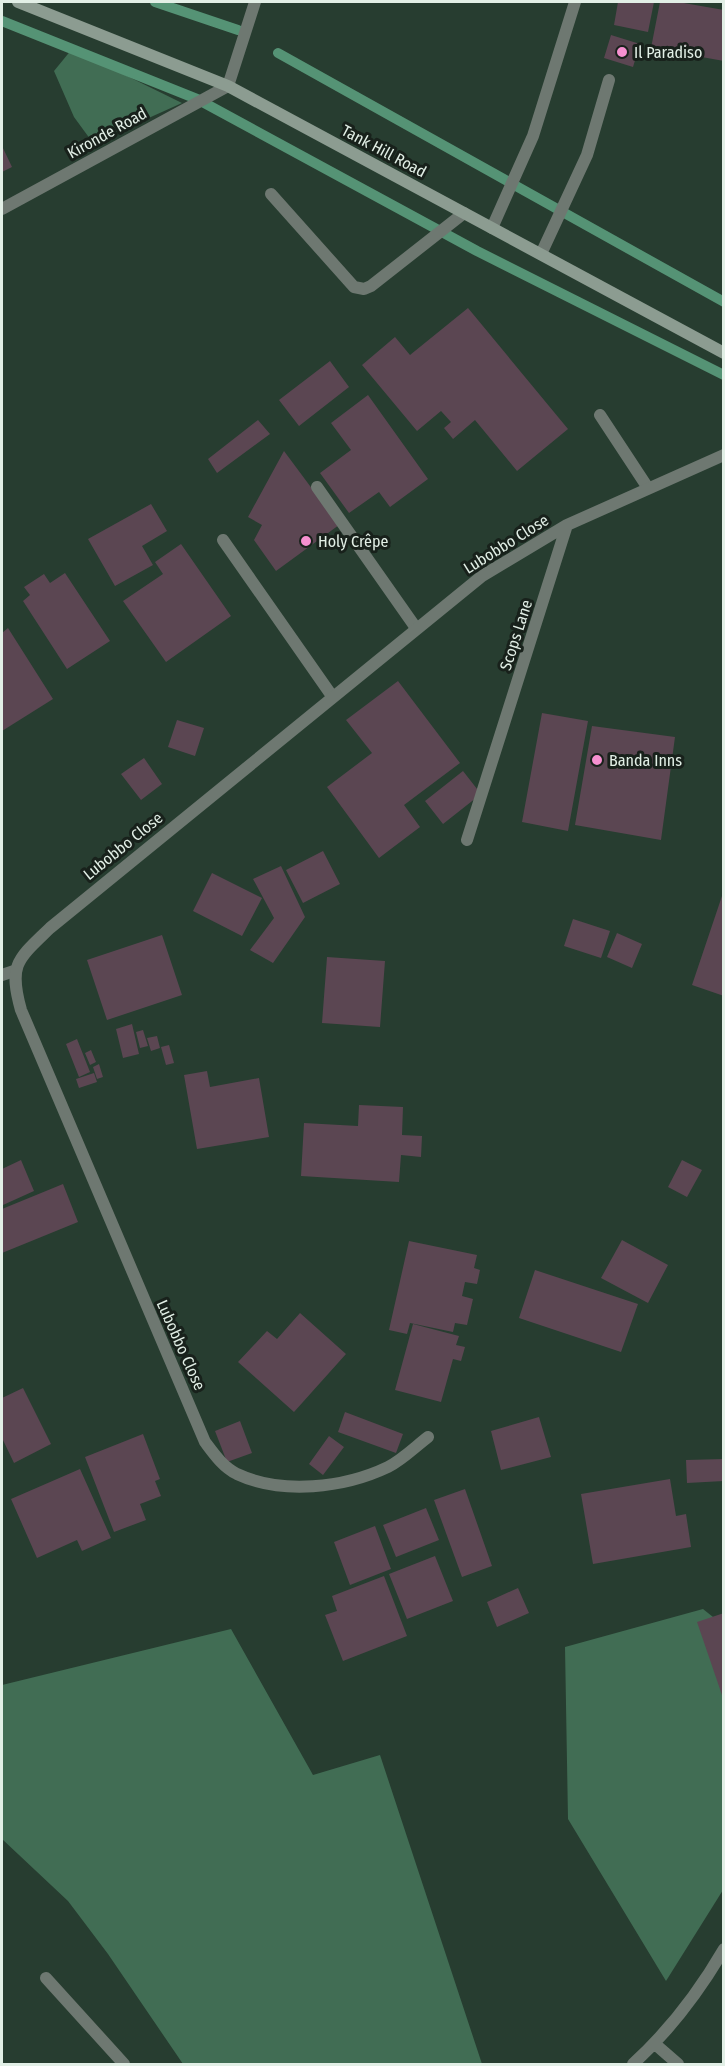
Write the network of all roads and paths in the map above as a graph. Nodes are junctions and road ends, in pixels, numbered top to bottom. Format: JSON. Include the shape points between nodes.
{"nodes":[{"id":1,"x":18,"y":2,"type":"edge"},
{"id":2,"x":255,"y":2,"type":"edge"},
{"id":3,"x":575,"y":2,"type":"edge"},
{"id":4,"x":609,"y":80,"type":"dead end"},
{"id":5,"x":228,"y":86,"type":"junction"},
{"id":6,"x":271,"y":194,"type":"dead end"},
{"id":7,"x":2,"y":209,"type":"edge"},
{"id":8,"x":464,"y":213,"type":"junction"},
{"id":9,"x":492,"y":228,"type":"junction"},
{"id":10,"x":541,"y":254,"type":"junction"},
{"id":11,"x":723,"y":353,"type":"edge"},
{"id":12,"x":600,"y":415,"type":"dead end"},
{"id":13,"x":723,"y":455,"type":"edge"},
{"id":14,"x":317,"y":487,"type":"dead end"},
{"id":15,"x":648,"y":488,"type":"junction"},
{"id":16,"x":567,"y":525,"type":"junction"},
{"id":17,"x":224,"y":540,"type":"dead end"},
{"id":18,"x":416,"y":628,"type":"junction"},
{"id":19,"x":332,"y":696,"type":"junction"},
{"id":20,"x":467,"y":840,"type":"dead end"},
{"id":21,"x":14,"y":971,"type":"junction"},
{"id":22,"x":2,"y":975,"type":"edge"},
{"id":23,"x":428,"y":1437,"type":"dead end"},
{"id":24,"x":723,"y":1950,"type":"edge"},
{"id":25,"x":46,"y":1977,"type":"dead end"},
{"id":26,"x":655,"y":2044,"type":"junction"},
{"id":27,"x":124,"y":2064,"type":"edge"},
{"id":28,"x":633,"y":2064,"type":"edge"},
{"id":29,"x":678,"y":2064,"type":"edge"}],
"edges":[{"from":1,"to":5,"type":"street","name":"Tank Hill Road"},
{"from":2,"to":5,"type":"street"},
{"from":3,"to":9,"type":"street","via":[[533,136]]},
{"from":4,"to":10,"type":"street","via":[[587,155]]},
{"from":5,"to":7,"type":"street","name":"Kironde Road"},
{"from":5,"to":8,"type":"street","name":"Tank Hill Road"},
{"from":6,"to":8,"type":"street","via":[[359,289],[371,286]]},
{"from":8,"to":9,"type":"street","name":"Tank Hill Road"},
{"from":9,"to":10,"type":"street","name":"Tank Hill Road"},
{"from":10,"to":11,"type":"street","name":"Tank Hill Road"},
{"from":12,"to":15,"type":"street"},
{"from":13,"to":15,"type":"street","name":"Lubobbo Close"},
{"from":14,"to":18,"type":"street"},
{"from":15,"to":16,"type":"street","name":"Lubobbo Close"},
{"from":16,"to":18,"type":"street","name":"Lubobbo Close","via":[[482,576]]},
{"from":16,"to":20,"type":"street","name":"Scops Lane"},
{"from":17,"to":19,"type":"street"},
{"from":18,"to":19,"type":"street","name":"Lubobbo Close"},
{"from":19,"to":21,"type":"street","name":"Lubobbo Close","via":[[50,928],[25,953]]},
{"from":21,"to":22,"type":"street"},
{"from":21,"to":23,"type":"street","name":"Lubobbo Close","via":[[21,1010],[205,1442],[217,1459],[237,1474],[318,1488],[343,1484],[390,1466]]},
{"from":24,"to":26,"type":"street","via":[[708,1977]]},
{"from":25,"to":27,"type":"street"},
{"from":26,"to":28,"type":"street"},
{"from":26,"to":29,"type":"street"}]}
